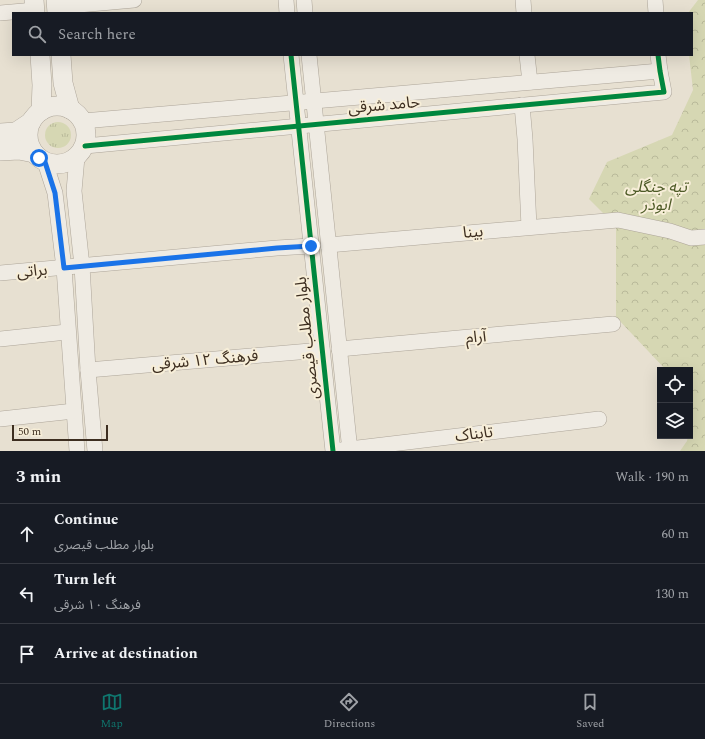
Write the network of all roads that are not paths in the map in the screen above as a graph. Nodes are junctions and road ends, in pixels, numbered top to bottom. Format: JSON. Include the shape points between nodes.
{"nodes":[{"id":1,"x":134,"y":0,"type":"edge"},
{"id":2,"x":286,"y":0,"type":"edge"},
{"id":3,"x":304,"y":0,"type":"edge"},
{"id":4,"x":522,"y":0,"type":"edge"},
{"id":5,"x":655,"y":0,"type":"edge"},
{"id":6,"x":56,"y":7,"type":"edge"},
{"id":7,"x":35,"y":8,"type":"edge"},
{"id":8,"x":287,"y":12,"type":"edge"},
{"id":9,"x":305,"y":12,"type":"edge"},
{"id":10,"x":524,"y":12,"type":"edge"},
{"id":11,"x":656,"y":12,"type":"edge"},
{"id":12,"x":0,"y":14,"type":"edge"},
{"id":13,"x":40,"y":56,"type":"edge"},
{"id":14,"x":61,"y":56,"type":"edge"},
{"id":15,"x":291,"y":56,"type":"edge"},
{"id":16,"x":309,"y":56,"type":"edge"},
{"id":17,"x":527,"y":56,"type":"edge"},
{"id":18,"x":658,"y":56,"type":"edge"},
{"id":19,"x":660,"y":71,"type":"junction"},
{"id":20,"x":530,"y":82,"type":"junction"},
{"id":21,"x":313,"y":100,"type":"junction"},
{"id":22,"x":295,"y":102,"type":"junction"},
{"id":23,"x":522,"y":105,"type":"junction"},
{"id":24,"x":77,"y":115,"type":"junction"},
{"id":25,"x":36,"y":116,"type":"junction"},
{"id":26,"x":315,"y":124,"type":"junction"},
{"id":27,"x":298,"y":126,"type":"junction"},
{"id":28,"x":0,"y":133,"type":"edge"},
{"id":29,"x":0,"y":152,"type":"edge"},
{"id":30,"x":81,"y":152,"type":"junction"},
{"id":31,"x":40,"y":157,"type":"junction"},
{"id":32,"x":529,"y":227,"type":"junction"},
{"id":33,"x":705,"y":237,"type":"edge"},
{"id":34,"x":311,"y":246,"type":"junction"},
{"id":35,"x":328,"y":246,"type":"junction"},
{"id":36,"x":82,"y":266,"type":"junction"},
{"id":37,"x":64,"y":268,"type":"junction"},
{"id":38,"x":0,"y":274,"type":"edge"},
{"id":39,"x":613,"y":324,"type":"dead end"},
{"id":40,"x":68,"y":332,"type":"junction"},
{"id":41,"x":0,"y":339,"type":"edge"},
{"id":42,"x":339,"y":349,"type":"junction"},
{"id":43,"x":322,"y":350,"type":"junction"},
{"id":44,"x":88,"y":370,"type":"junction"},
{"id":45,"x":74,"y":411,"type":"junction"},
{"id":46,"x":0,"y":419,"type":"edge"},
{"id":47,"x":599,"y":420,"type":"dead end"},
{"id":48,"x":349,"y":450,"type":"edge"},
{"id":49,"x":77,"y":451,"type":"edge"},
{"id":50,"x":95,"y":451,"type":"edge"},
{"id":51,"x":328,"y":451,"type":"edge"},
{"id":52,"x":333,"y":451,"type":"edge"}],
"edges":[{"from":1,"to":6,"type":"street"},
{"from":2,"to":8,"type":"street"},
{"from":3,"to":9,"type":"street"},
{"from":4,"to":10,"type":"street"},
{"from":5,"to":11,"type":"street"},
{"from":7,"to":12,"type":"street"},
{"from":13,"to":25,"type":"street","via":[[42,85]]},
{"from":14,"to":24,"type":"street","via":[[63,83]]},
{"from":15,"to":22,"type":"street","name":"بلوار مطلب قیصری"},
{"from":16,"to":21,"type":"street","name":"بلوار مطلب قیصری"},
{"from":17,"to":20,"type":"street"},
{"from":18,"to":19,"type":"street"},
{"from":19,"to":20,"type":"street","name":"حامد شرقی"},
{"from":19,"to":23,"type":"street","name":"حامد شرقی","via":[[664,92]]},
{"from":20,"to":21,"type":"street","name":"حامد شرقی"},
{"from":21,"to":22,"type":"street","name":"حامد شرقی"},
{"from":21,"to":26,"type":"street","name":"بلوار مطلب قیصری"},
{"from":22,"to":24,"type":"street","name":"حامد شرقی"},
{"from":22,"to":27,"type":"street","name":"بلوار مطلب قیصری"},
{"from":23,"to":26,"type":"street","name":"حامد شرقی"},
{"from":23,"to":32,"type":"street","via":[[526,139]]},
{"from":24,"to":25,"type":"street","via":[[63,106],[55,106]]},
{"from":24,"to":30,"type":"street","via":[[86,129],[87,137]]},
{"from":25,"to":28,"type":"street","via":[[16,132]]},
{"from":25,"to":31,"type":"street","via":[[29,129],[28,138],[30,146]]},
{"from":26,"to":27,"type":"street","name":"حامد شرقی"},
{"from":26,"to":35,"type":"street","name":"بلوار مطلب قیصری"},
{"from":27,"to":30,"type":"street","name":"حامد شرقی"},
{"from":27,"to":34,"type":"street","name":"بلوار مطلب قیصری"},
{"from":29,"to":31,"type":"street","via":[[19,150]]},
{"from":30,"to":31,"type":"street","via":[[70,162],[62,164],[54,164]]},
{"from":30,"to":36,"type":"street","via":[[74,191]]},
{"from":31,"to":37,"type":"street","via":[[55,193]]},
{"from":32,"to":33,"type":"street","name":"بینا","via":[[618,220],[691,238]]},
{"from":32,"to":35,"type":"street","name":"بینا"},
{"from":34,"to":36,"type":"street","name":"براتی"},
{"from":34,"to":43,"type":"street","name":"بلوار مطلب قیصری"},
{"from":35,"to":42,"type":"street","name":"بلوار مطلب قیصری"},
{"from":36,"to":37,"type":"street","name":"براتی"},
{"from":36,"to":44,"type":"street"},
{"from":37,"to":38,"type":"street","name":"براتی"},
{"from":37,"to":40,"type":"street"},
{"from":39,"to":42,"type":"street","name":"آرام"},
{"from":40,"to":41,"type":"street"},
{"from":40,"to":45,"type":"street"},
{"from":42,"to":48,"type":"street","name":"بلوار مطلب قیصری"},
{"from":43,"to":44,"type":"street","name":"فرهنگ ۱۲ شرقی"},
{"from":43,"to":52,"type":"street","name":"بلوار مطلب قیصری"},
{"from":44,"to":50,"type":"street"},
{"from":45,"to":46,"type":"street"},
{"from":45,"to":49,"type":"street"},
{"from":47,"to":48,"type":"street","name":"تابناک"},
{"from":48,"to":52,"type":"street","name":"تابناک"},
{"from":51,"to":52,"type":"street","name":"تابناک"}]}
